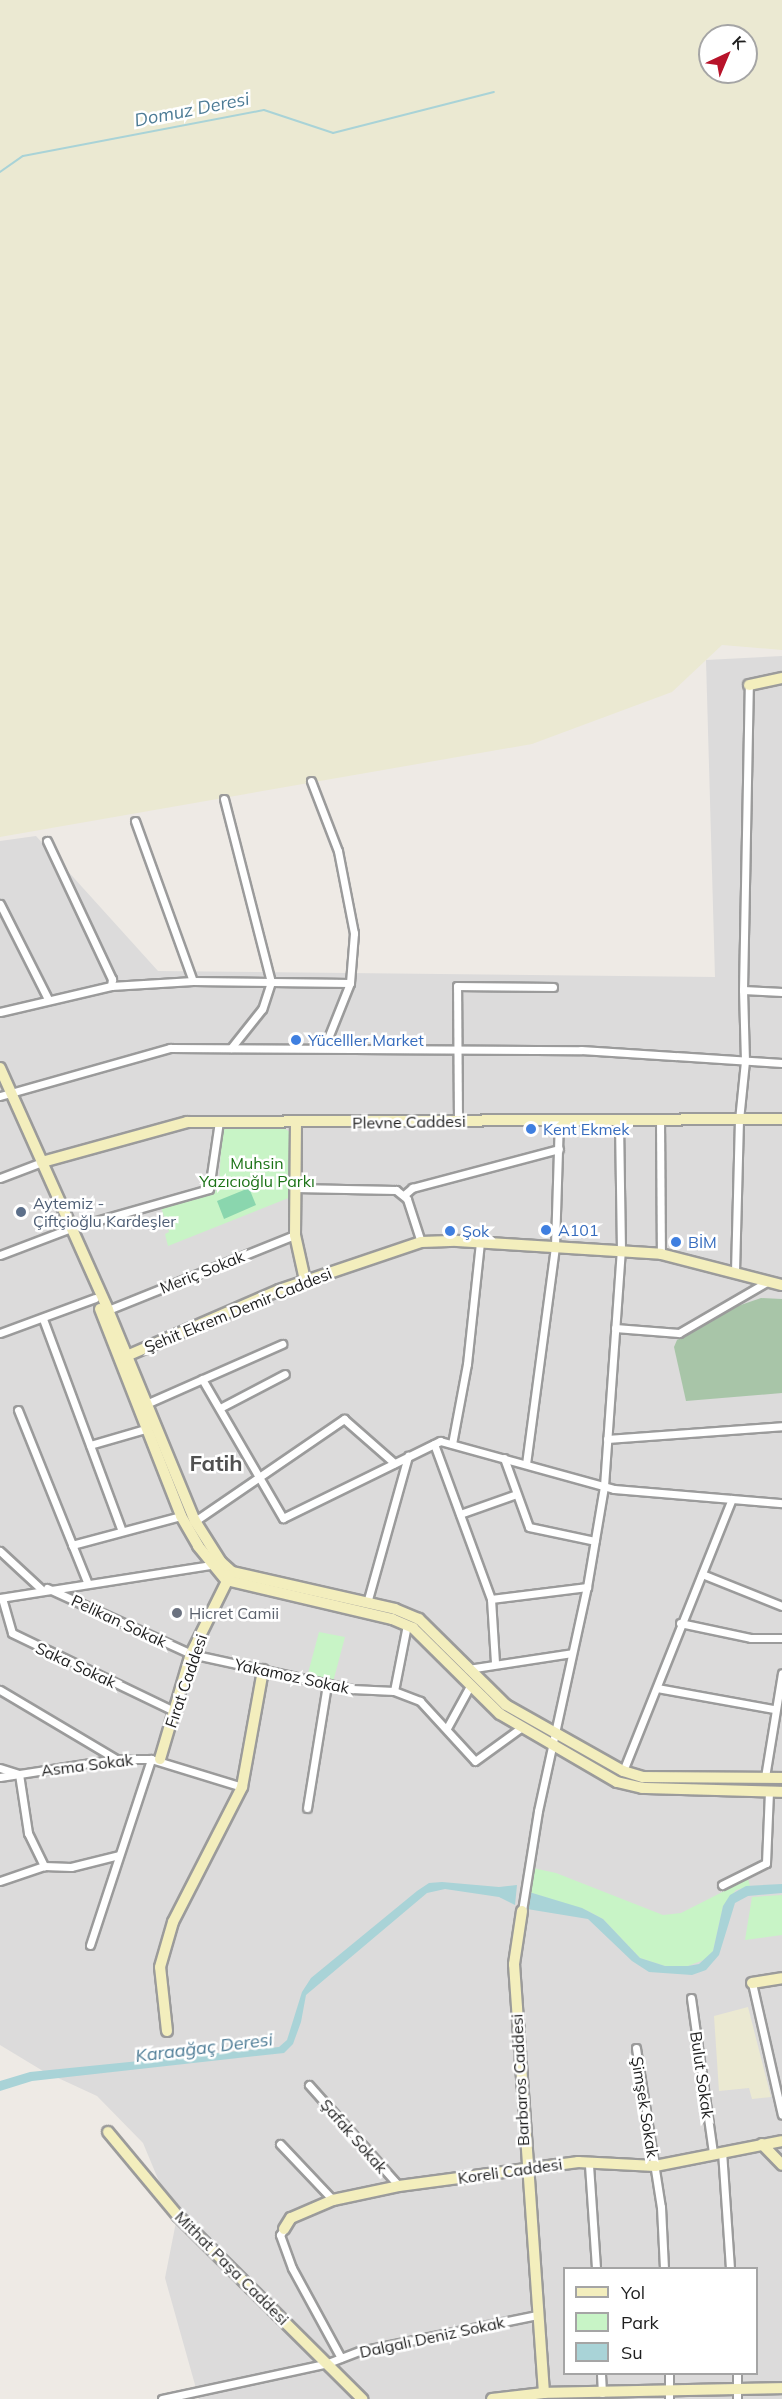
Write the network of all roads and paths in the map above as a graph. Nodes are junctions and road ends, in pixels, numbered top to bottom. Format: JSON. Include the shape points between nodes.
{"nodes":[{"id":1,"x":782,"y":678,"type":"edge"},
{"id":2,"x":749,"y":685,"type":"joint"},
{"id":3,"x":311,"y":781,"type":"dead end"},
{"id":4,"x":224,"y":799,"type":"dead end"},
{"id":5,"x":135,"y":821,"type":"dead end"},
{"id":6,"x":47,"y":841,"type":"dead end"},
{"id":7,"x":0,"y":904,"type":"edge"},
{"id":8,"x":194,"y":981,"type":"junction"},
{"id":9,"x":271,"y":982,"type":"junction"},
{"id":10,"x":350,"y":983,"type":"junction"},
{"id":11,"x":111,"y":986,"type":"junction"},
{"id":12,"x":552,"y":987,"type":"dead end"},
{"id":13,"x":743,"y":990,"type":"junction"},
{"id":14,"x":782,"y":992,"type":"edge"},
{"id":15,"x":48,"y":999,"type":"junction"},
{"id":16,"x":0,"y":1012,"type":"edge"},
{"id":17,"x":231,"y":1048,"type":"junction"},
{"id":18,"x":324,"y":1048,"type":"junction"},
{"id":19,"x":457,"y":1051,"type":"junction"},
{"id":20,"x":745,"y":1061,"type":"junction"},
{"id":21,"x":782,"y":1063,"type":"edge"},
{"id":22,"x":0,"y":1068,"type":"edge"},
{"id":23,"x":12,"y":1093,"type":"junction"},
{"id":24,"x":0,"y":1096,"type":"edge"},
{"id":25,"x":660,"y":1119,"type":"junction"},
{"id":26,"x":782,"y":1119,"type":"edge"},
{"id":27,"x":559,"y":1120,"type":"junction"},
{"id":28,"x":619,"y":1120,"type":"junction"},
{"id":29,"x":738,"y":1120,"type":"junction"},
{"id":30,"x":219,"y":1121,"type":"junction"},
{"id":31,"x":296,"y":1121,"type":"junction"},
{"id":32,"x":458,"y":1121,"type":"junction"},
{"id":33,"x":559,"y":1149,"type":"junction"},
{"id":34,"x":42,"y":1162,"type":"junction"},
{"id":35,"x":0,"y":1178,"type":"edge"},
{"id":36,"x":295,"y":1188,"type":"junction"},
{"id":37,"x":404,"y":1195,"type":"junction"},
{"id":38,"x":71,"y":1228,"type":"junction"},
{"id":39,"x":295,"y":1235,"type":"junction"},
{"id":40,"x":421,"y":1242,"type":"junction"},
{"id":41,"x":480,"y":1242,"type":"junction"},
{"id":42,"x":555,"y":1246,"type":"junction"},
{"id":43,"x":621,"y":1250,"type":"junction"},
{"id":44,"x":662,"y":1254,"type":"junction"},
{"id":45,"x":0,"y":1255,"type":"edge"},
{"id":46,"x":84,"y":1260,"type":"junction"},
{"id":47,"x":735,"y":1272,"type":"junction"},
{"id":48,"x":305,"y":1280,"type":"junction"},
{"id":49,"x":767,"y":1282,"type":"junction"},
{"id":50,"x":782,"y":1285,"type":"edge"},
{"id":51,"x":95,"y":1298,"type":"junction"},
{"id":52,"x":108,"y":1310,"type":"junction"},
{"id":53,"x":43,"y":1319,"type":"junction"},
{"id":54,"x":615,"y":1328,"type":"junction"},
{"id":55,"x":0,"y":1332,"type":"edge"},
{"id":56,"x":282,"y":1344,"type":"dead end"},
{"id":57,"x":123,"y":1358,"type":"junction"},
{"id":58,"x":285,"y":1374,"type":"dead end"},
{"id":59,"x":202,"y":1379,"type":"junction"},
{"id":60,"x":146,"y":1404,"type":"junction"},
{"id":61,"x":220,"y":1408,"type":"junction"},
{"id":62,"x":18,"y":1410,"type":"dead end"},
{"id":63,"x":782,"y":1426,"type":"edge"},
{"id":64,"x":145,"y":1429,"type":"junction"},
{"id":65,"x":607,"y":1439,"type":"junction"},
{"id":66,"x":90,"y":1444,"type":"junction"},
{"id":67,"x":434,"y":1444,"type":"junction"},
{"id":68,"x":452,"y":1444,"type":"junction"},
{"id":69,"x":408,"y":1456,"type":"junction"},
{"id":70,"x":504,"y":1458,"type":"junction"},
{"id":71,"x":394,"y":1463,"type":"junction"},
{"id":72,"x":526,"y":1464,"type":"junction"},
{"id":73,"x":262,"y":1478,"type":"junction"},
{"id":74,"x":604,"y":1486,"type":"junction"},
{"id":75,"x":514,"y":1495,"type":"junction"},
{"id":76,"x":732,"y":1499,"type":"junction"},
{"id":77,"x":782,"y":1503,"type":"edge"},
{"id":78,"x":460,"y":1514,"type":"junction"},
{"id":79,"x":181,"y":1516,"type":"junction"},
{"id":80,"x":195,"y":1521,"type":"junction"},
{"id":81,"x":122,"y":1532,"type":"junction"},
{"id":82,"x":595,"y":1541,"type":"junction"},
{"id":83,"x":72,"y":1545,"type":"junction"},
{"id":84,"x":0,"y":1551,"type":"edge"},
{"id":85,"x":217,"y":1564,"type":"junction"},
{"id":86,"x":702,"y":1574,"type":"junction"},
{"id":87,"x":229,"y":1576,"type":"junction"},
{"id":88,"x":87,"y":1582,"type":"junction"},
{"id":89,"x":587,"y":1587,"type":"junction"},
{"id":90,"x":44,"y":1589,"type":"junction"},
{"id":91,"x":1,"y":1598,"type":"edge"},
{"id":92,"x":491,"y":1599,"type":"junction"},
{"id":93,"x":367,"y":1604,"type":"junction"},
{"id":94,"x":782,"y":1606,"type":"edge"},
{"id":95,"x":680,"y":1623,"type":"junction"},
{"id":96,"x":407,"y":1625,"type":"junction"},
{"id":97,"x":782,"y":1638,"type":"edge"},
{"id":98,"x":572,"y":1653,"type":"junction"},
{"id":99,"x":191,"y":1654,"type":"junction"},
{"id":100,"x":495,"y":1663,"type":"junction"},
{"id":101,"x":263,"y":1670,"type":"junction"},
{"id":102,"x":467,"y":1670,"type":"junction"},
{"id":103,"x":782,"y":1673,"type":"edge"},
{"id":104,"x":327,"y":1684,"type":"junction"},
{"id":105,"x":470,"y":1686,"type":"junction"},
{"id":106,"x":657,"y":1688,"type":"junction"},
{"id":107,"x":0,"y":1690,"type":"edge"},
{"id":108,"x":394,"y":1690,"type":"junction"},
{"id":109,"x":774,"y":1709,"type":"junction"},
{"id":110,"x":174,"y":1711,"type":"junction"},
{"id":111,"x":522,"y":1727,"type":"junction"},
{"id":112,"x":447,"y":1728,"type":"junction"},
{"id":113,"x":553,"y":1739,"type":"junction"},
{"id":114,"x":116,"y":1759,"type":"junction"},
{"id":115,"x":156,"y":1759,"type":"junction"},
{"id":116,"x":0,"y":1768,"type":"edge"},
{"id":117,"x":623,"y":1772,"type":"junction"},
{"id":118,"x":19,"y":1774,"type":"junction"},
{"id":119,"x":0,"y":1777,"type":"edge"},
{"id":120,"x":765,"y":1778,"type":"junction"},
{"id":121,"x":782,"y":1778,"type":"edge"},
{"id":122,"x":242,"y":1787,"type":"junction"},
{"id":123,"x":769,"y":1792,"type":"junction"},
{"id":124,"x":782,"y":1792,"type":"edge"},
{"id":125,"x":307,"y":1808,"type":"dead end"},
{"id":126,"x":119,"y":1855,"type":"junction"},
{"id":127,"x":44,"y":1866,"type":"junction"},
{"id":128,"x":0,"y":1881,"type":"edge"},
{"id":129,"x":722,"y":1885,"type":"dead end"},
{"id":130,"x":522,"y":1911,"type":"joint"},
{"id":131,"x":90,"y":1945,"type":"dead end"},
{"id":132,"x":782,"y":1978,"type":"edge"},
{"id":133,"x":752,"y":1983,"type":"joint"},
{"id":134,"x":691,"y":1998,"type":"dead end"},
{"id":135,"x":167,"y":2031,"type":"dead end"},
{"id":136,"x":636,"y":2048,"type":"dead end"},
{"id":137,"x":309,"y":2085,"type":"dead end"},
{"id":138,"x":782,"y":2115,"type":"edge"},
{"id":139,"x":108,"y":2132,"type":"dead end"},
{"id":140,"x":782,"y":2141,"type":"edge"},
{"id":141,"x":280,"y":2144,"type":"dead end"},
{"id":142,"x":762,"y":2144,"type":"junction"},
{"id":143,"x":717,"y":2151,"type":"junction"},
{"id":144,"x":589,"y":2164,"type":"junction"},
{"id":145,"x":782,"y":2165,"type":"edge"},
{"id":146,"x":655,"y":2166,"type":"junction"},
{"id":147,"x":526,"y":2167,"type":"junction"},
{"id":148,"x":399,"y":2186,"type":"junction"},
{"id":149,"x":333,"y":2200,"type":"junction"},
{"id":150,"x":284,"y":2229,"type":"joint"},
{"id":151,"x":596,"y":2267,"type":"edge"},
{"id":152,"x":664,"y":2267,"type":"edge"},
{"id":153,"x":730,"y":2267,"type":"edge"},
{"id":154,"x":537,"y":2315,"type":"junction"},
{"id":155,"x":341,"y":2358,"type":"junction"},
{"id":156,"x":328,"y":2363,"type":"junction"},
{"id":157,"x":601,"y":2375,"type":"edge"},
{"id":158,"x":669,"y":2375,"type":"edge"},
{"id":159,"x":737,"y":2375,"type":"edge"},
{"id":160,"x":782,"y":2388,"type":"edge"},
{"id":161,"x":544,"y":2393,"type":"junction"},
{"id":162,"x":602,"y":2393,"type":"junction"},
{"id":163,"x":737,"y":2394,"type":"edge"},
{"id":164,"x":669,"y":2396,"type":"edge"},
{"id":165,"x":583,"y":2397,"type":"edge"},
{"id":166,"x":162,"y":2399,"type":"edge"},
{"id":167,"x":362,"y":2399,"type":"edge"},
{"id":168,"x":492,"y":2399,"type":"edge"}],
"edges":[{"from":1,"to":2,"type":"street"},
{"from":2,"to":13,"type":"street"},
{"from":3,"to":10,"type":"street","via":[[338,850],[354,933]]},
{"from":4,"to":9,"type":"street"},
{"from":5,"to":8,"type":"street"},
{"from":6,"to":11,"type":"street","via":[[112,979]]},
{"from":7,"to":15,"type":"street"},
{"from":8,"to":9,"type":"street"},
{"from":8,"to":11,"type":"street"},
{"from":9,"to":10,"type":"street"},
{"from":9,"to":17,"type":"street","via":[[262,1009]]},
{"from":10,"to":18,"type":"street"},
{"from":11,"to":15,"type":"street"},
{"from":12,"to":19,"type":"street","via":[[457,987]]},
{"from":13,"to":14,"type":"street"},
{"from":13,"to":20,"type":"street"},
{"from":15,"to":16,"type":"street"},
{"from":17,"to":18,"type":"street"},
{"from":17,"to":23,"type":"street","via":[[170,1048]]},
{"from":18,"to":19,"type":"street"},
{"from":19,"to":20,"type":"street","via":[[580,1050]]},
{"from":19,"to":32,"type":"street"},
{"from":20,"to":21,"type":"street"},
{"from":20,"to":29,"type":"street"},
{"from":22,"to":23,"type":"street"},
{"from":23,"to":24,"type":"street"},
{"from":23,"to":34,"type":"street"},
{"from":25,"to":28,"type":"street","name":"Plevne Caddesi"},
{"from":25,"to":29,"type":"street","name":"Plevne Caddesi"},
{"from":25,"to":44,"type":"street"},
{"from":26,"to":29,"type":"street","name":"Plevne Caddesi"},
{"from":27,"to":28,"type":"street","name":"Plevne Caddesi"},
{"from":27,"to":32,"type":"street","name":"Plevne Caddesi"},
{"from":27,"to":33,"type":"street"},
{"from":28,"to":43,"type":"street"},
{"from":29,"to":47,"type":"street"},
{"from":30,"to":31,"type":"street","name":"Plevne Caddesi"},
{"from":30,"to":34,"type":"street","name":"Plevne Caddesi","via":[[176,1124]]},
{"from":30,"to":38,"type":"street","via":[[209,1189]]},
{"from":31,"to":32,"type":"street","name":"Plevne Caddesi"},
{"from":31,"to":36,"type":"street"},
{"from":33,"to":37,"type":"street","via":[[412,1188]]},
{"from":33,"to":42,"type":"street"},
{"from":34,"to":35,"type":"street"},
{"from":34,"to":38,"type":"street"},
{"from":36,"to":37,"type":"street","via":[[385,1188]]},
{"from":36,"to":39,"type":"street"},
{"from":37,"to":40,"type":"street"},
{"from":38,"to":45,"type":"street"},
{"from":38,"to":46,"type":"street"},
{"from":39,"to":48,"type":"street"},
{"from":39,"to":52,"type":"street","name":"Meriç Sokak"},
{"from":40,"to":41,"type":"street","name":"Şehit Ekrem Demir Caddesi"},
{"from":40,"to":48,"type":"street","name":"Şehit Ekrem Demir Caddesi"},
{"from":41,"to":42,"type":"street","name":"Şehit Ekrem Demir Caddesi"},
{"from":41,"to":68,"type":"street","via":[[467,1364]]},
{"from":42,"to":43,"type":"street","name":"Şehit Ekrem Demir Caddesi"},
{"from":42,"to":72,"type":"street"},
{"from":43,"to":44,"type":"street","name":"Şehit Ekrem Demir Caddesi"},
{"from":43,"to":54,"type":"street"},
{"from":44,"to":47,"type":"street","name":"Şehit Ekrem Demir Caddesi"},
{"from":46,"to":51,"type":"street"},
{"from":46,"to":52,"type":"street"},
{"from":47,"to":49,"type":"street","name":"Şehit Ekrem Demir Caddesi"},
{"from":48,"to":57,"type":"street","name":"Şehit Ekrem Demir Caddesi"},
{"from":49,"to":50,"type":"street","name":"Şehit Ekrem Demir Caddesi"},
{"from":49,"to":54,"type":"street","via":[[679,1333]]},
{"from":51,"to":53,"type":"street"},
{"from":51,"to":57,"type":"street"},
{"from":52,"to":57,"type":"street"},
{"from":53,"to":55,"type":"street"},
{"from":53,"to":66,"type":"street"},
{"from":54,"to":65,"type":"street"},
{"from":56,"to":59,"type":"street"},
{"from":57,"to":60,"type":"street"},
{"from":57,"to":64,"type":"street"},
{"from":58,"to":61,"type":"street"},
{"from":59,"to":60,"type":"street"},
{"from":59,"to":61,"type":"street"},
{"from":60,"to":80,"type":"street"},
{"from":61,"to":73,"type":"street"},
{"from":62,"to":83,"type":"street"},
{"from":63,"to":65,"type":"street"},
{"from":64,"to":66,"type":"street"},
{"from":64,"to":79,"type":"street"},
{"from":65,"to":74,"type":"street"},
{"from":66,"to":81,"type":"street"},
{"from":67,"to":68,"type":"street"},
{"from":67,"to":69,"type":"street"},
{"from":67,"to":78,"type":"street"},
{"from":68,"to":70,"type":"street"},
{"from":69,"to":71,"type":"street"},
{"from":69,"to":93,"type":"street"},
{"from":70,"to":72,"type":"street"},
{"from":70,"to":75,"type":"street"},
{"from":71,"to":73,"type":"street","via":[[344,1419]]},
{"from":71,"to":73,"type":"street","via":[[283,1518]]},
{"from":72,"to":74,"type":"street"},
{"from":73,"to":80,"type":"street"},
{"from":74,"to":76,"type":"street"},
{"from":74,"to":82,"type":"street"},
{"from":75,"to":78,"type":"street"},
{"from":75,"to":82,"type":"street","via":[[529,1527]]},
{"from":76,"to":77,"type":"street"},
{"from":76,"to":86,"type":"street"},
{"from":78,"to":92,"type":"street"},
{"from":79,"to":81,"type":"street"},
{"from":79,"to":85,"type":"street"},
{"from":80,"to":85,"type":"street"},
{"from":81,"to":83,"type":"street"},
{"from":82,"to":89,"type":"street"},
{"from":83,"to":88,"type":"street"},
{"from":84,"to":90,"type":"street","name":"Pelikan Sokak"},
{"from":85,"to":87,"type":"street"},
{"from":85,"to":88,"type":"street"},
{"from":86,"to":94,"type":"street"},
{"from":86,"to":95,"type":"street"},
{"from":87,"to":93,"type":"street"},
{"from":87,"to":96,"type":"street"},
{"from":87,"to":99,"type":"street","name":"Fırat Caddesi"},
{"from":88,"to":90,"type":"street"},
{"from":89,"to":92,"type":"street"},
{"from":89,"to":98,"type":"street"},
{"from":90,"to":91,"type":"street"},
{"from":90,"to":99,"type":"street","name":"Pelikan Sokak"},
{"from":91,"to":110,"type":"street","name":"Saka Sokak","via":[[12,1634]]},
{"from":92,"to":100,"type":"street"},
{"from":93,"to":102,"type":"street","via":[[419,1619]]},
{"from":95,"to":97,"type":"street","via":[[752,1638]]},
{"from":95,"to":106,"type":"street"},
{"from":96,"to":105,"type":"street"},
{"from":96,"to":108,"type":"street"},
{"from":98,"to":100,"type":"street"},
{"from":98,"to":113,"type":"street"},
{"from":99,"to":101,"type":"street","name":"Yakamoz Sokak"},
{"from":99,"to":110,"type":"street","name":"Fırat Caddesi"},
{"from":100,"to":102,"type":"street"},
{"from":101,"to":104,"type":"street","name":"Yakamoz Sokak"},
{"from":101,"to":122,"type":"street"},
{"from":102,"to":113,"type":"street"},
{"from":103,"to":109,"type":"street"},
{"from":104,"to":108,"type":"street","name":"Yakamoz Sokak"},
{"from":104,"to":125,"type":"street"},
{"from":105,"to":111,"type":"street","via":[[500,1714]]},
{"from":105,"to":112,"type":"street"},
{"from":106,"to":109,"type":"street"},
{"from":106,"to":117,"type":"street"},
{"from":107,"to":114,"type":"street"},
{"from":108,"to":112,"type":"street","name":"Yakamoz Sokak","via":[[420,1701]]},
{"from":109,"to":120,"type":"street"},
{"from":110,"to":115,"type":"street","name":"Fırat Caddesi"},
{"from":111,"to":112,"type":"street","name":"Yakamoz Sokak","via":[[475,1761]]},
{"from":111,"to":113,"type":"street"},
{"from":113,"to":117,"type":"street"},
{"from":113,"to":123,"type":"street","via":[[617,1782]]},
{"from":113,"to":130,"type":"street"},
{"from":114,"to":115,"type":"street","name":"Asma Sokak"},
{"from":114,"to":118,"type":"street","name":"Asma Sokak"},
{"from":115,"to":122,"type":"street","name":"Asma Sokak"},
{"from":115,"to":126,"type":"street"},
{"from":116,"to":118,"type":"street"},
{"from":117,"to":120,"type":"street","via":[[643,1777]]},
{"from":118,"to":119,"type":"street","name":"Asma Sokak"},
{"from":118,"to":127,"type":"street","via":[[28,1833]]},
{"from":120,"to":121,"type":"street"},
{"from":122,"to":135,"type":"street","via":[[173,1922],[160,1967]]},
{"from":123,"to":124,"type":"street"},
{"from":123,"to":129,"type":"street","via":[[766,1863]]},
{"from":126,"to":127,"type":"street","via":[[71,1867]]},
{"from":126,"to":131,"type":"street"},
{"from":127,"to":128,"type":"street"},
{"from":130,"to":147,"type":"street","name":"Barbaros Caddesi","via":[[514,1964]]},
{"from":132,"to":133,"type":"street"},
{"from":133,"to":138,"type":"street"},
{"from":134,"to":143,"type":"street","name":"Bulut Sokak"},
{"from":136,"to":146,"type":"street","name":"Şimşek Sokak"},
{"from":137,"to":148,"type":"street","name":"Şafak Sokak"},
{"from":139,"to":156,"type":"street","name":"Mithat Paşa Caddesi","via":[[178,2216]]},
{"from":140,"to":142,"type":"street","name":"Koreli Caddesi"},
{"from":141,"to":149,"type":"street"},
{"from":142,"to":143,"type":"street","name":"Koreli Caddesi"},
{"from":142,"to":145,"type":"street"},
{"from":143,"to":146,"type":"street","name":"Koreli Caddesi"},
{"from":143,"to":153,"type":"street","name":"Bulut Sokak"},
{"from":144,"to":146,"type":"street","name":"Koreli Caddesi"},
{"from":144,"to":147,"type":"street","name":"Koreli Caddesi"},
{"from":144,"to":151,"type":"street"},
{"from":146,"to":152,"type":"street","name":"Şimşek Sokak"},
{"from":147,"to":148,"type":"street","name":"Koreli Caddesi"},
{"from":147,"to":154,"type":"street","name":"Barbaros Caddesi"},
{"from":148,"to":149,"type":"street","name":"Koreli Caddesi"},
{"from":149,"to":150,"type":"street","name":"Koreli Caddesi","via":[[291,2218]]},
{"from":150,"to":155,"type":"street","via":[[280,2235],[292,2268]]},
{"from":154,"to":155,"type":"street","name":"Dalgalı Deniz Sokak"},
{"from":154,"to":161,"type":"street","name":"Barbaros Caddesi"},
{"from":155,"to":156,"type":"street","name":"Dalgalı Deniz Sokak"},
{"from":156,"to":166,"type":"street","name":"Dalgalı Deniz Sokak"},
{"from":156,"to":167,"type":"street","name":"Mithat Paşa Caddesi"},
{"from":157,"to":162,"type":"street"},
{"from":158,"to":164,"type":"street"},
{"from":159,"to":163,"type":"street"},
{"from":160,"to":163,"type":"street"},
{"from":161,"to":165,"type":"street"},
{"from":161,"to":168,"type":"street"},
{"from":162,"to":164,"type":"street"},
{"from":162,"to":165,"type":"street"},
{"from":163,"to":164,"type":"street"}]}
